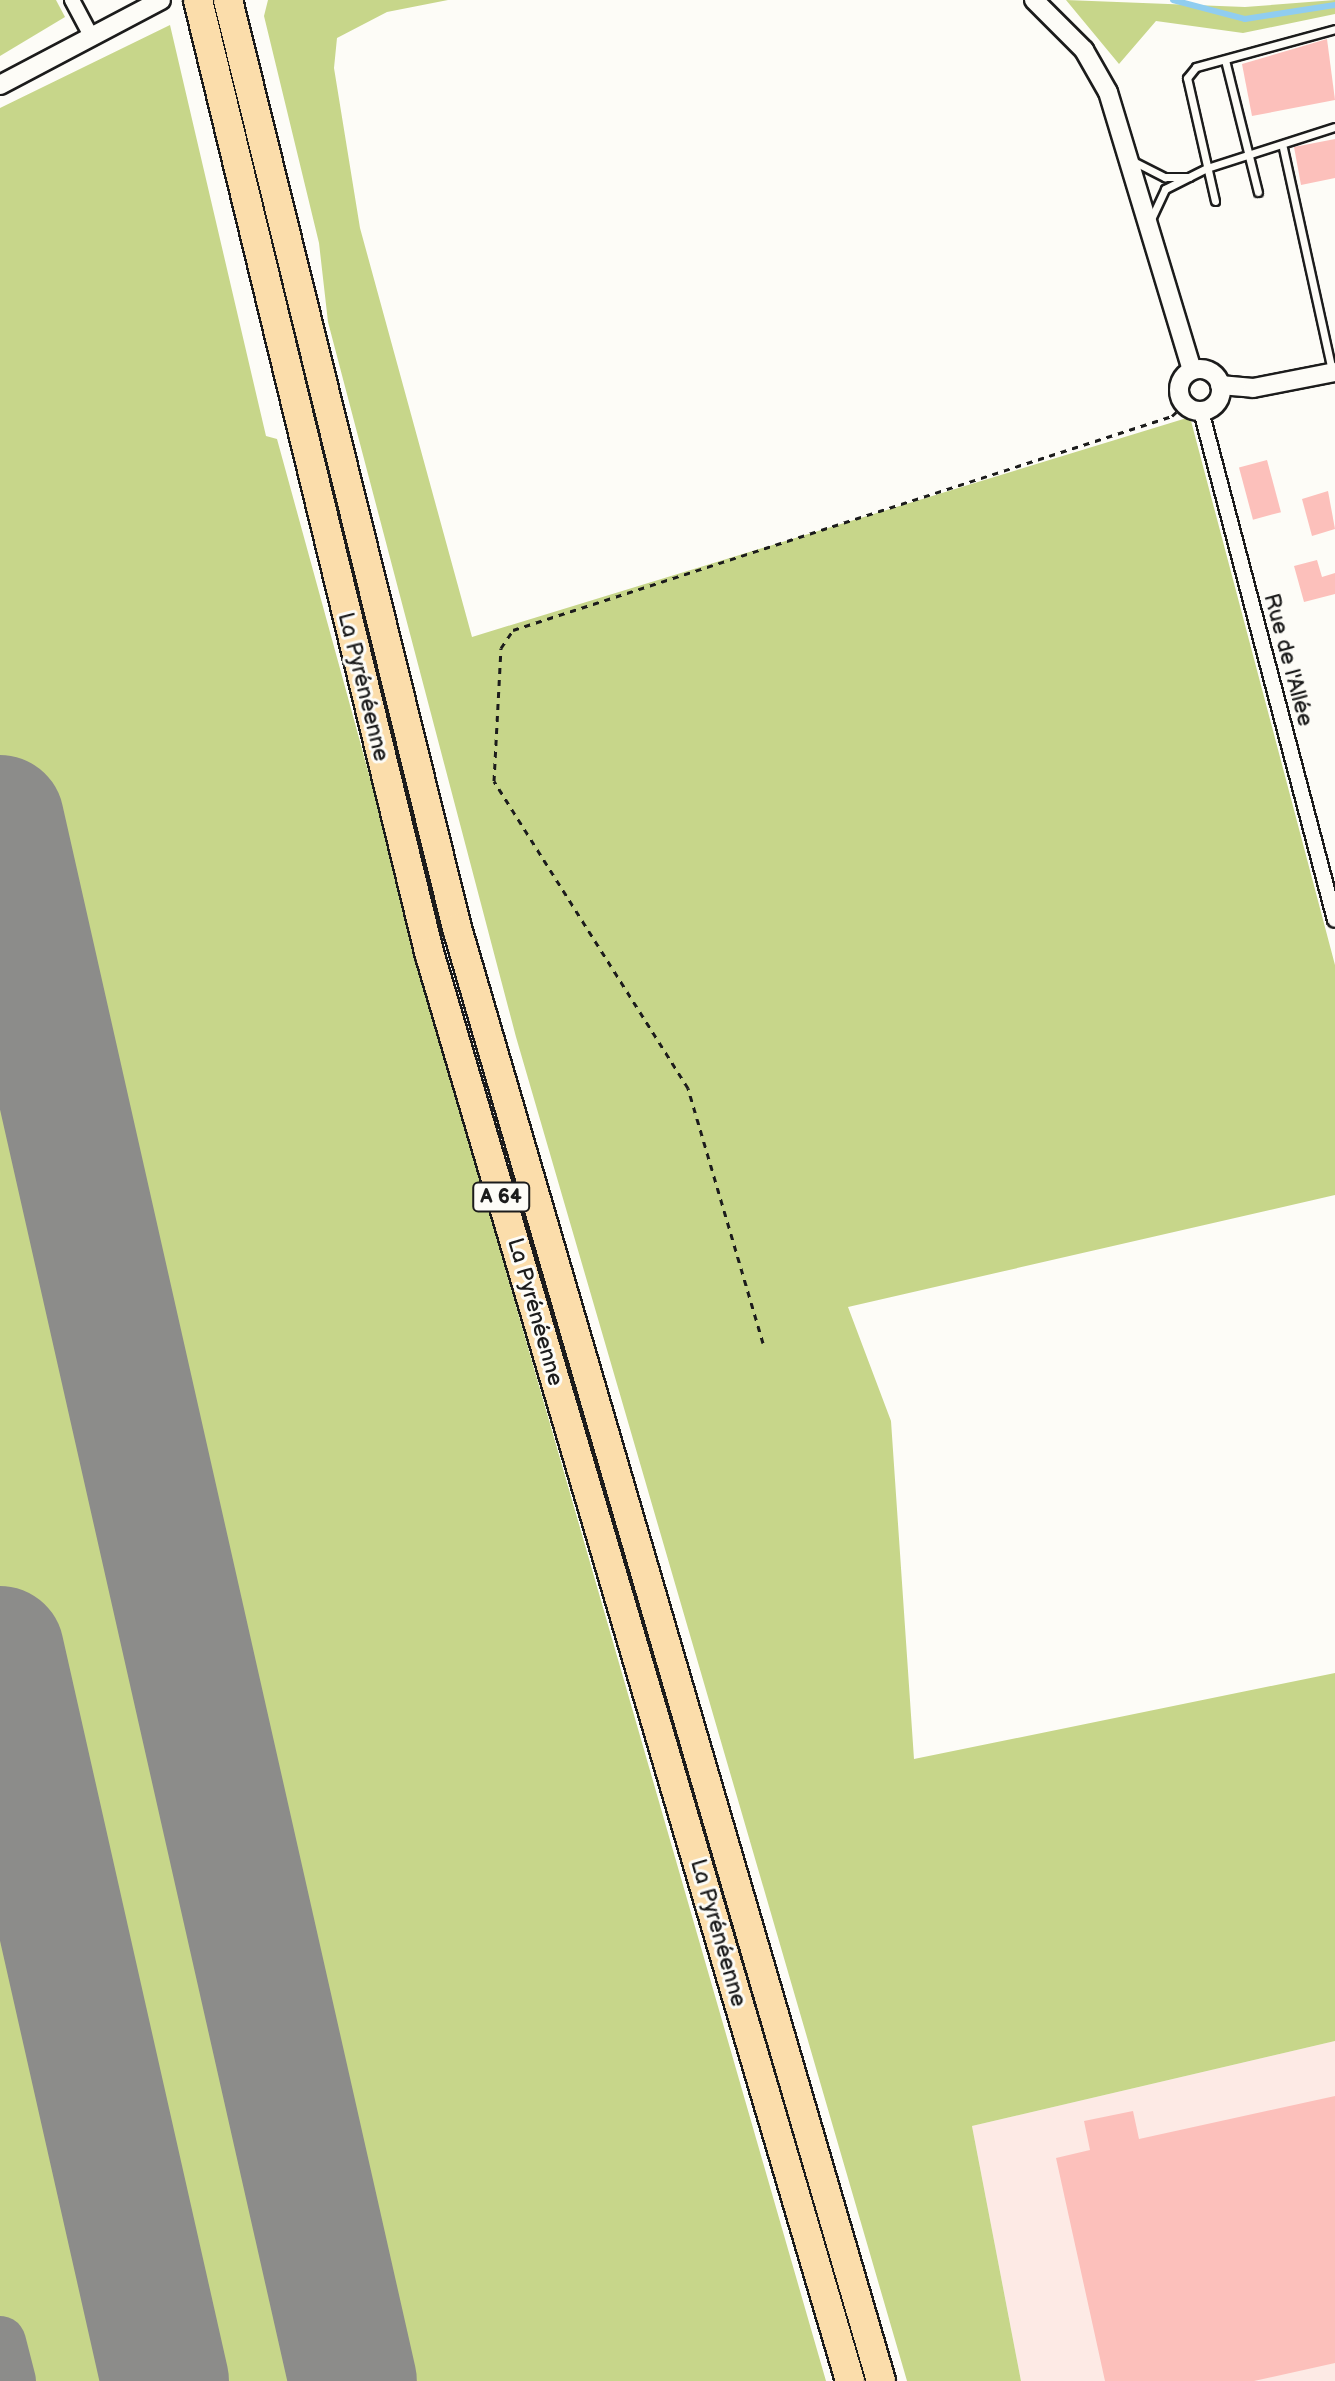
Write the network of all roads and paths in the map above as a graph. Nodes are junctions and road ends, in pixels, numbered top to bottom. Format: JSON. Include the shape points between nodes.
{"nodes":[{"id":1,"x":72,"y":0,"type":"edge"},
{"id":2,"x":161,"y":0,"type":"edge"},
{"id":3,"x":198,"y":0,"type":"edge"},
{"id":4,"x":228,"y":0,"type":"edge"},
{"id":5,"x":1034,"y":0,"type":"edge"},
{"id":6,"x":1335,"y":29,"type":"edge"},
{"id":7,"x":90,"y":34,"type":"junction"},
{"id":8,"x":1225,"y":60,"type":"junction"},
{"id":9,"x":0,"y":85,"type":"edge"},
{"id":10,"x":1335,"y":127,"type":"edge"},
{"id":11,"x":1283,"y":148,"type":"junction"},
{"id":12,"x":1248,"y":157,"type":"junction"},
{"id":13,"x":1132,"y":160,"type":"junction"},
{"id":14,"x":1207,"y":168,"type":"junction"},
{"id":15,"x":1192,"y":177,"type":"junction"},
{"id":16,"x":1258,"y":192,"type":"dead end"},
{"id":17,"x":1215,"y":201,"type":"dead end"},
{"id":18,"x":1150,"y":223,"type":"junction"},
{"id":19,"x":1192,"y":370,"type":"junction"},
{"id":20,"x":1334,"y":372,"type":"edge"},
{"id":21,"x":1220,"y":385,"type":"junction"},
{"id":22,"x":1193,"y":408,"type":"junction"},
{"id":23,"x":1335,"y":920,"type":"edge"},
{"id":24,"x":763,"y":1343,"type":"dead end"},
{"id":25,"x":850,"y":2381,"type":"edge"},
{"id":26,"x":881,"y":2381,"type":"edge"}],
"edges":[{"from":1,"to":7,"type":"street"},
{"from":2,"to":7,"type":"street"},
{"from":3,"to":25,"type":"highway","name":"La Pyrénéenne","number":"A 64","via":[[429,952]]},
{"from":4,"to":26,"type":"highway","name":"La Pyrénéenne","number":"A 64","via":[[457,928]]},
{"from":5,"to":13,"type":"street","via":[[1084,50]]},
{"from":6,"to":8,"type":"lane"},
{"from":7,"to":9,"type":"street"},
{"from":8,"to":12,"type":"lane"},
{"from":8,"to":14,"type":"lane","via":[[1196,67],[1187,78]]},
{"from":10,"to":11,"type":"lane","via":[[1298,135]]},
{"from":11,"to":12,"type":"lane"},
{"from":11,"to":20,"type":"lane"},
{"from":12,"to":14,"type":"lane"},
{"from":12,"to":16,"type":"lane"},
{"from":13,"to":15,"type":"lane","via":[[1165,177]]},
{"from":13,"to":18,"type":"street"},
{"from":14,"to":15,"type":"lane"},
{"from":14,"to":17,"type":"lane"},
{"from":15,"to":18,"type":"lane","via":[[1165,189]]},
{"from":18,"to":19,"type":"street"},
{"from":19,"to":21,"type":"street","via":[[1213,373]]},
{"from":19,"to":22,"type":"street","via":[[1179,386]]},
{"from":20,"to":21,"type":"street","via":[[1253,388]]},
{"from":21,"to":22,"type":"street","via":[[1214,405]]},
{"from":22,"to":23,"type":"street","name":"Rue de l'Allée"},
{"from":22,"to":24,"type":"path","via":[[513,630],[501,648],[494,781],[688,1088]]}]}
